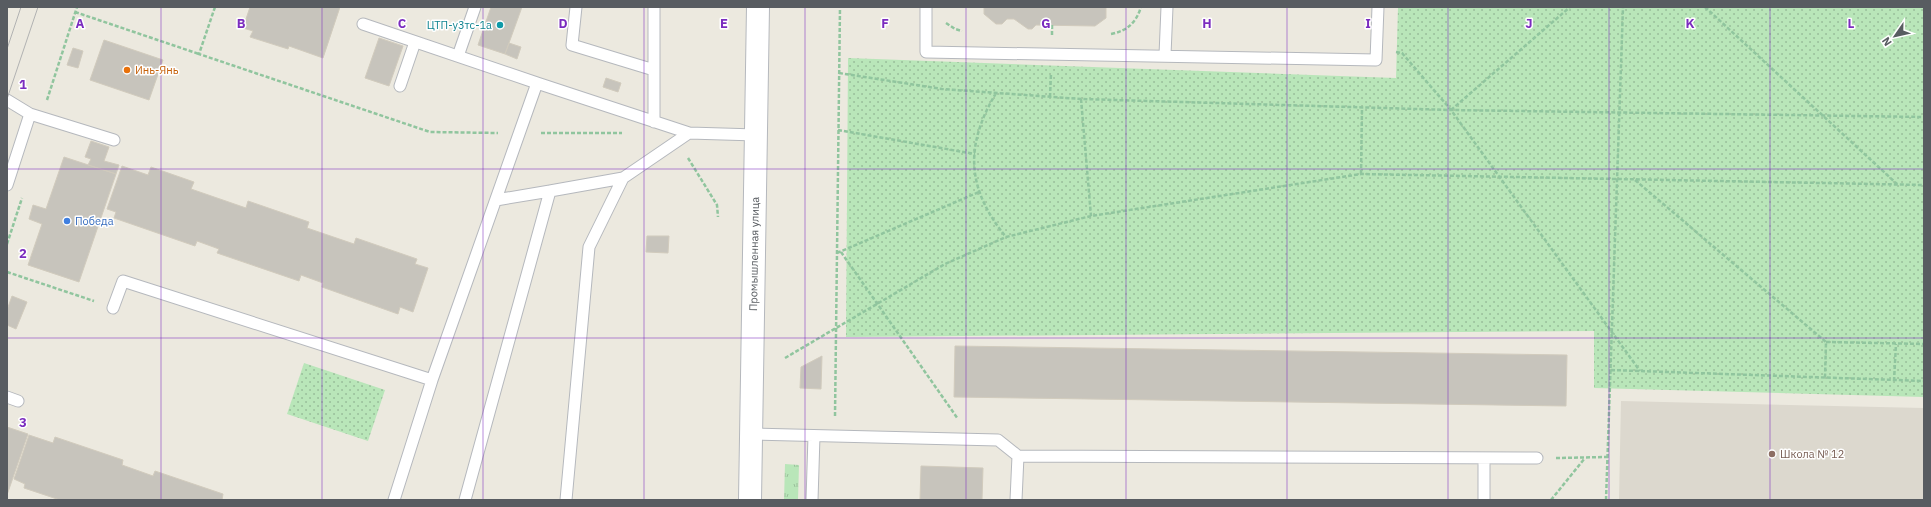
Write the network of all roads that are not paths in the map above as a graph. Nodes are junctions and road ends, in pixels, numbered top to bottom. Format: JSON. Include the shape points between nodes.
{"nodes":[{"id":1,"x":475,"y":7,"type":"edge"},
{"id":2,"x":576,"y":7,"type":"edge"},
{"id":3,"x":654,"y":7,"type":"edge"},
{"id":4,"x":758,"y":7,"type":"edge"},
{"id":5,"x":926,"y":7,"type":"edge"},
{"id":6,"x":1167,"y":7,"type":"edge"},
{"id":7,"x":1378,"y":7,"type":"edge"},
{"id":8,"x":364,"y":24,"type":"dead end"},
{"id":9,"x":416,"y":42,"type":"junction"},
{"id":10,"x":458,"y":56,"type":"junction"},
{"id":11,"x":1165,"y":56,"type":"junction"},
{"id":12,"x":654,"y":70,"type":"junction"},
{"id":13,"x":538,"y":83,"type":"junction"},
{"id":14,"x":400,"y":86,"type":"dead end"},
{"id":15,"x":7,"y":100,"type":"edge"},
{"id":16,"x":30,"y":114,"type":"junction"},
{"id":17,"x":654,"y":122,"type":"junction"},
{"id":18,"x":689,"y":133,"type":"junction"},
{"id":19,"x":756,"y":135,"type":"junction"},
{"id":20,"x":114,"y":140,"type":"dead end"},
{"id":21,"x":623,"y":178,"type":"junction"},
{"id":22,"x":7,"y":185,"type":"edge"},
{"id":23,"x":550,"y":191,"type":"junction"},
{"id":24,"x":496,"y":200,"type":"junction"},
{"id":25,"x":114,"y":308,"type":"road end"},
{"id":26,"x":432,"y":380,"type":"junction"},
{"id":27,"x":751,"y":434,"type":"junction"},
{"id":28,"x":814,"y":436,"type":"junction"},
{"id":29,"x":1018,"y":456,"type":"junction"},
{"id":30,"x":1484,"y":458,"type":"junction"},
{"id":31,"x":1537,"y":458,"type":"road end"},
{"id":32,"x":394,"y":500,"type":"edge"},
{"id":33,"x":465,"y":500,"type":"edge"},
{"id":34,"x":566,"y":500,"type":"edge"},
{"id":35,"x":750,"y":500,"type":"edge"},
{"id":36,"x":812,"y":500,"type":"edge"},
{"id":37,"x":1016,"y":500,"type":"edge"},
{"id":38,"x":1484,"y":500,"type":"edge"}],
"edges":[{"from":1,"to":10,"type":"lane"},
{"from":2,"to":12,"type":"lane","via":[[572,45]]},
{"from":3,"to":12,"type":"lane"},
{"from":4,"to":19,"type":"street","name":"Промышленная улица"},
{"from":5,"to":11,"type":"lane","via":[[926,52]]},
{"from":6,"to":11,"type":"lane"},
{"from":7,"to":11,"type":"lane","via":[[1376,60]]},
{"from":8,"to":9,"type":"lane"},
{"from":9,"to":10,"type":"lane"},
{"from":9,"to":14,"type":"lane"},
{"from":10,"to":13,"type":"lane"},
{"from":12,"to":17,"type":"lane"},
{"from":13,"to":17,"type":"lane"},
{"from":13,"to":24,"type":"lane"},
{"from":15,"to":16,"type":"lane"},
{"from":16,"to":20,"type":"lane"},
{"from":16,"to":22,"type":"lane"},
{"from":17,"to":18,"type":"lane"},
{"from":18,"to":19,"type":"lane"},
{"from":18,"to":21,"type":"lane"},
{"from":19,"to":27,"type":"street","name":"Промышленная улица"},
{"from":21,"to":23,"type":"lane"},
{"from":21,"to":34,"type":"lane","via":[[589,248]]},
{"from":23,"to":24,"type":"lane"},
{"from":23,"to":33,"type":"lane"},
{"from":24,"to":26,"type":"lane"},
{"from":25,"to":26,"type":"lane","via":[[123,281]]},
{"from":26,"to":32,"type":"lane"},
{"from":27,"to":28,"type":"lane"},
{"from":27,"to":35,"type":"street","name":"Промышленная улица"},
{"from":28,"to":29,"type":"lane","via":[[998,440]]},
{"from":28,"to":36,"type":"lane"},
{"from":29,"to":30,"type":"lane"},
{"from":29,"to":37,"type":"lane"},
{"from":30,"to":31,"type":"lane"},
{"from":30,"to":38,"type":"lane"}]}
